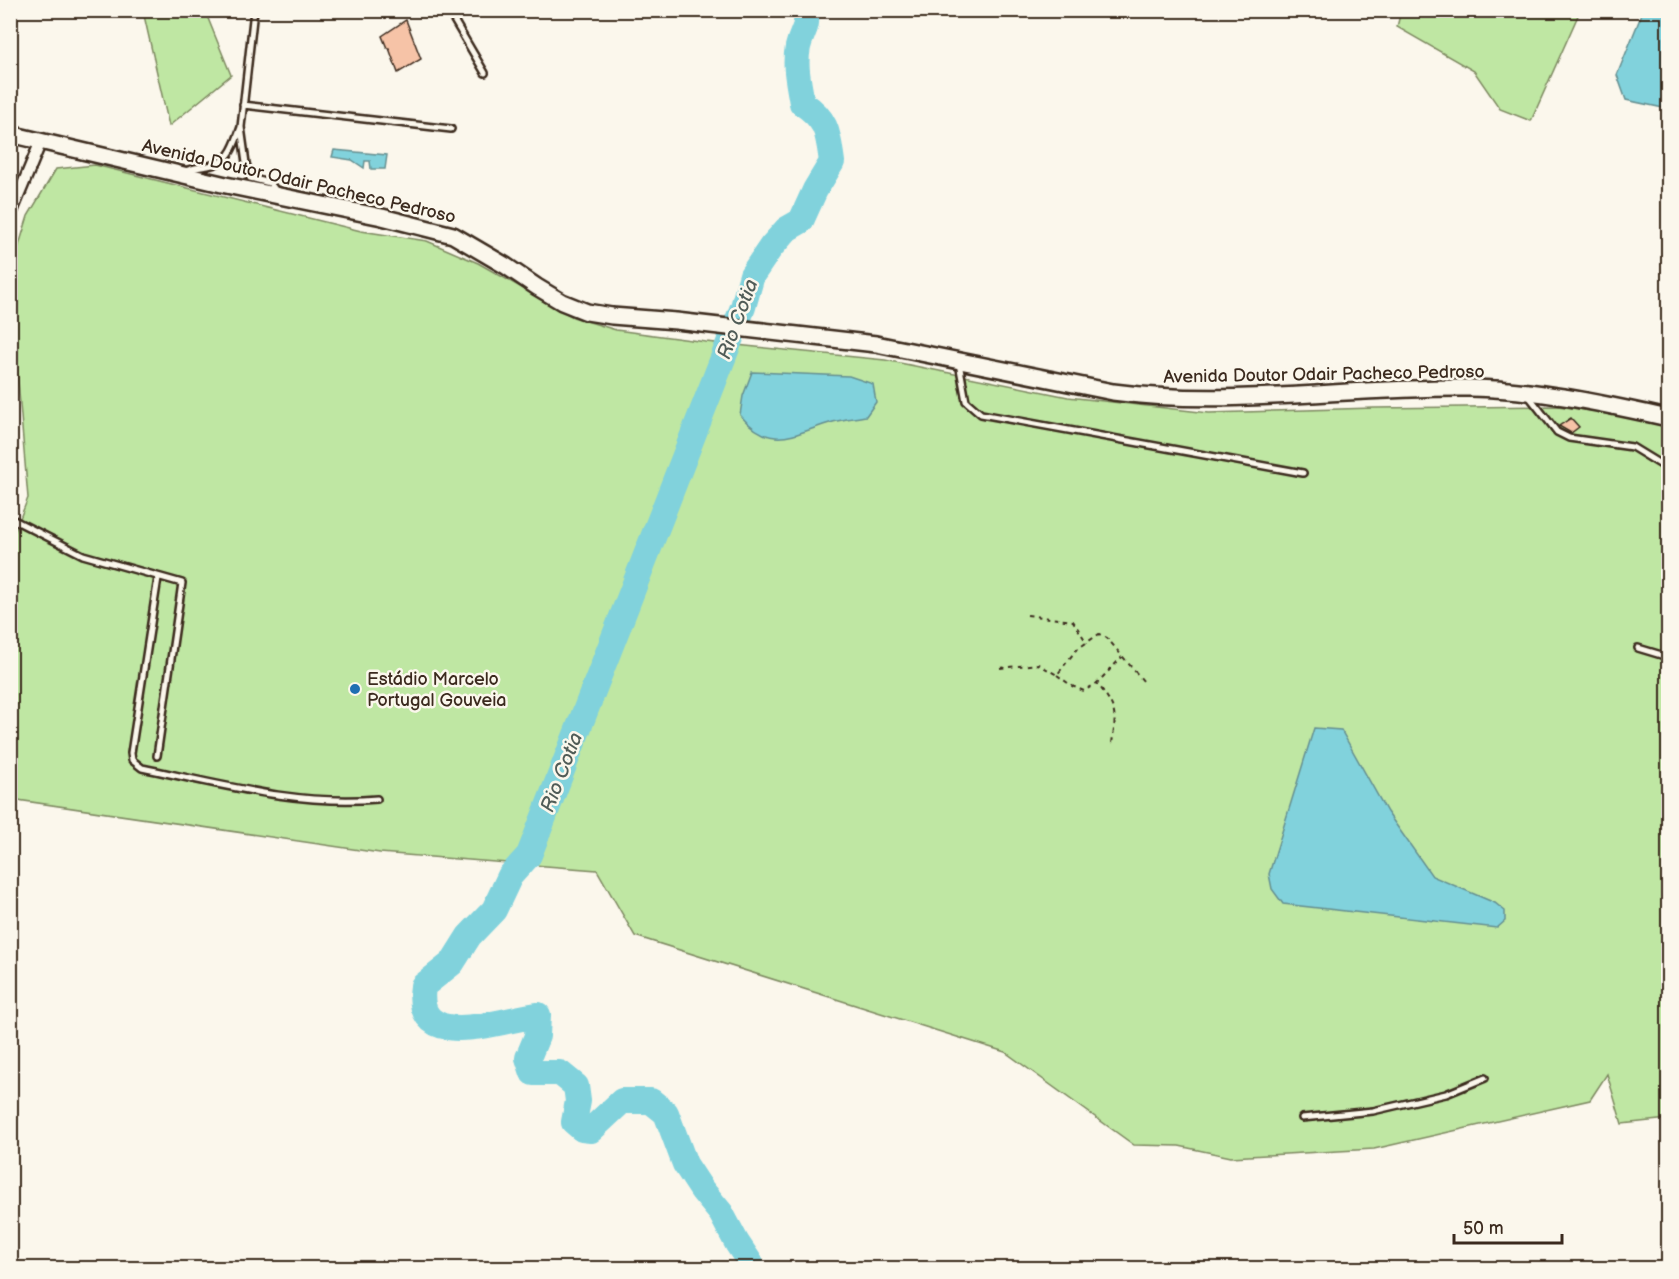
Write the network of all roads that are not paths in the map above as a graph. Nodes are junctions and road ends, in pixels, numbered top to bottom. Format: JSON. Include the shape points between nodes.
{"nodes":[{"id":1,"x":254,"y":10,"type":"edge"},
{"id":2,"x":448,"y":10,"type":"edge"},
{"id":3,"x":485,"y":73,"type":"dead end"},
{"id":4,"x":243,"y":105,"type":"junction"},
{"id":5,"x":241,"y":128,"type":"junction"},
{"id":6,"x":451,"y":129,"type":"dead end"},
{"id":7,"x":10,"y":134,"type":"edge"},
{"id":8,"x":41,"y":141,"type":"junction"},
{"id":9,"x":181,"y":174,"type":"junction"},
{"id":10,"x":281,"y":197,"type":"junction"},
{"id":11,"x":10,"y":216,"type":"edge"},
{"id":12,"x":959,"y":361,"type":"junction"},
{"id":13,"x":1527,"y":393,"type":"junction"},
{"id":14,"x":1668,"y":418,"type":"edge"},
{"id":15,"x":1668,"y":469,"type":"edge"},
{"id":16,"x":1302,"y":473,"type":"dead end"},
{"id":17,"x":10,"y":518,"type":"edge"},
{"id":18,"x":158,"y":578,"type":"junction"},
{"id":19,"x":1638,"y":648,"type":"dead end"},
{"id":20,"x":1668,"y":657,"type":"edge"},
{"id":21,"x":157,"y":756,"type":"dead end"},
{"id":22,"x":377,"y":799,"type":"dead end"},
{"id":23,"x":1485,"y":1078,"type":"dead end"},
{"id":24,"x":1302,"y":1118,"type":"dead end"}],
"edges":[{"from":1,"to":4,"type":"lane"},
{"from":2,"to":3,"type":"lane"},
{"from":4,"to":5,"type":"lane"},
{"from":4,"to":6,"type":"lane"},
{"from":5,"to":9,"type":"lane","via":[[232,153],[223,161],[192,167]]},
{"from":5,"to":10,"type":"lane","via":[[250,178],[270,183]]},
{"from":7,"to":8,"type":"main road","name":"Avenida Doutor Odair Pacheco Pedroso"},
{"from":8,"to":9,"type":"main road","name":"Avenida Doutor Odair Pacheco Pedroso"},
{"from":8,"to":11,"type":"street"},
{"from":9,"to":10,"type":"main road","name":"Avenida Doutor Odair Pacheco Pedroso"},
{"from":10,"to":12,"type":"main road","name":"Avenida Doutor Odair Pacheco Pedroso","via":[[453,235],[537,287],[587,312],[876,344]]},
{"from":12,"to":13,"type":"main road","name":"Avenida Doutor Odair Pacheco Pedroso","via":[[1152,397],[1252,399],[1472,388]]},
{"from":12,"to":16,"type":"lane","via":[[966,401],[981,414]]},
{"from":13,"to":14,"type":"main road","name":"Avenida Doutor Odair Pacheco Pedroso","via":[[1596,402]]},
{"from":13,"to":15,"type":"lane","via":[[1557,432],[1569,438],[1632,447]]},
{"from":17,"to":18,"type":"lane","via":[[83,555]]},
{"from":18,"to":21,"type":"lane","via":[[182,583]]},
{"from":18,"to":22,"type":"lane","via":[[132,760],[142,768],[288,797],[351,802]]},
{"from":19,"to":20,"type":"lane"},
{"from":23,"to":24,"type":"lane","via":[[1446,1094],[1373,1111]]}]}
